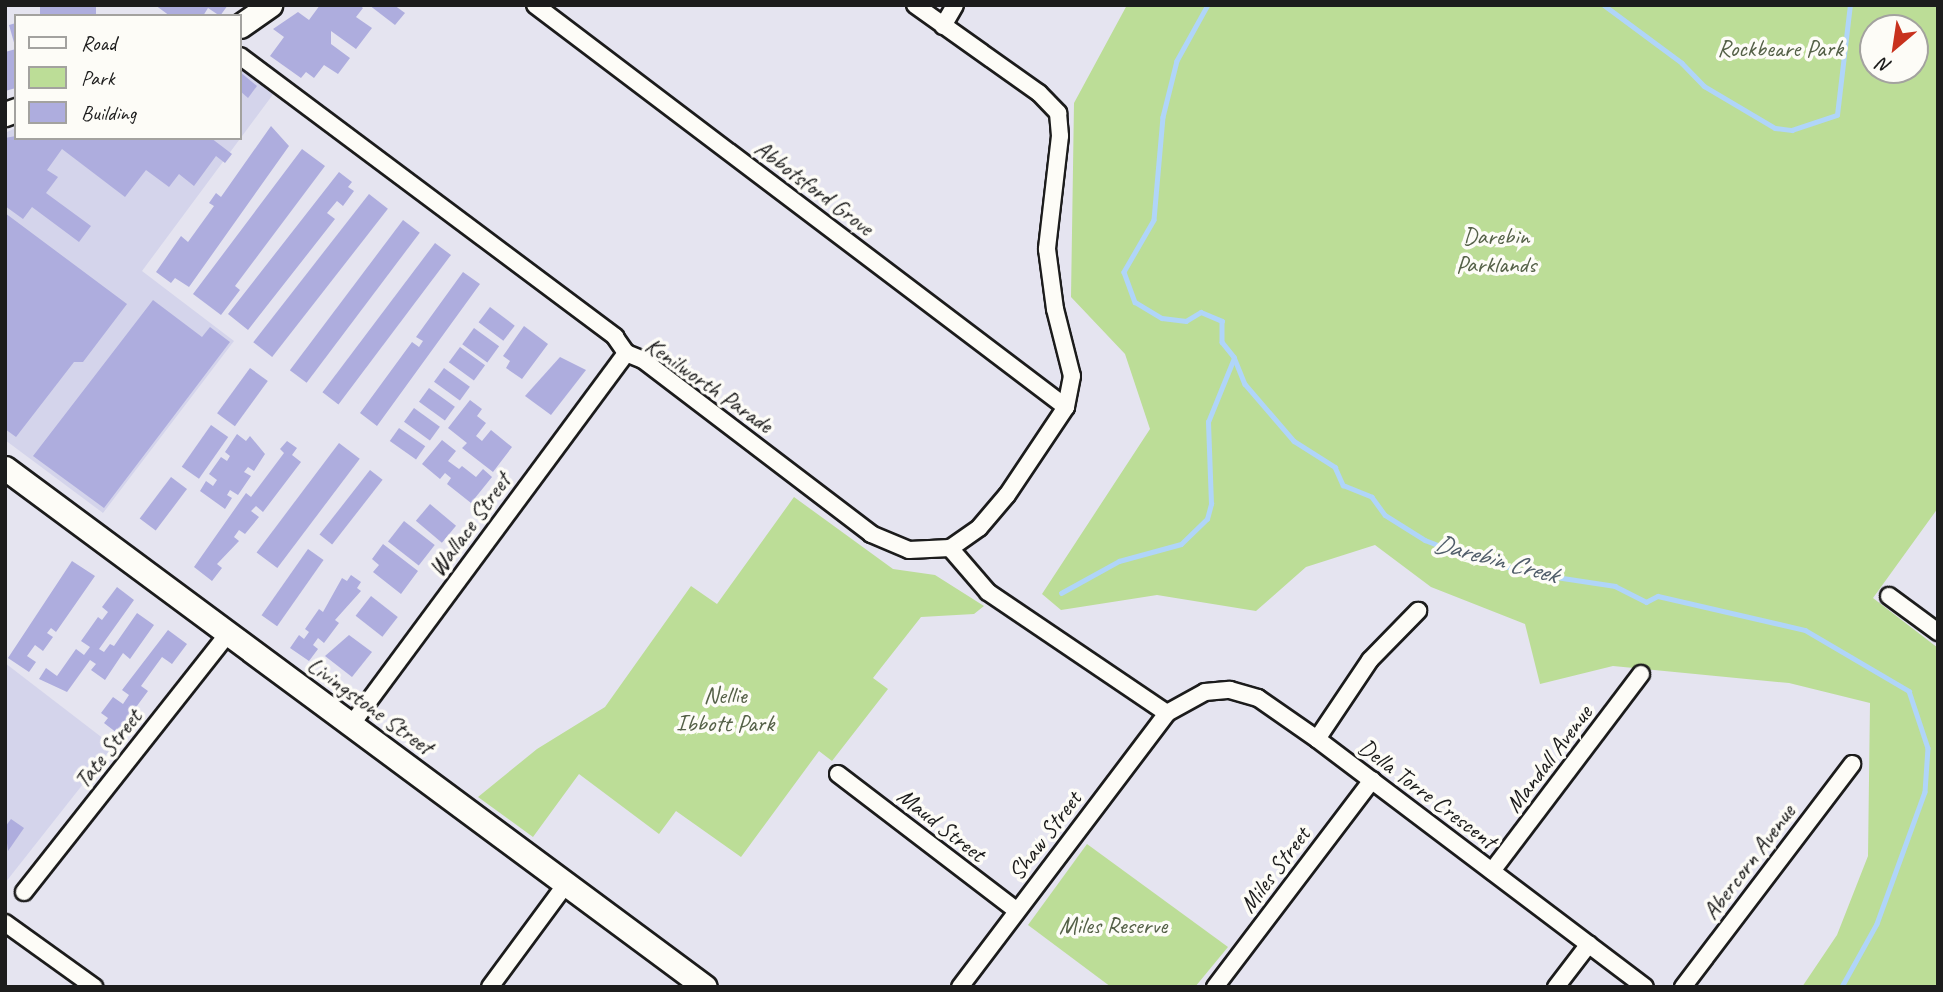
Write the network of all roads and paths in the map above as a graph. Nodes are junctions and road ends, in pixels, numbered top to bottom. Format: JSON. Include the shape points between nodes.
{"nodes":[{"id":1,"x":270,"y":5,"type":"edge"},
{"id":2,"x":535,"y":5,"type":"edge"},
{"id":3,"x":915,"y":5,"type":"edge"},
{"id":4,"x":955,"y":5,"type":"edge"},
{"id":5,"x":242,"y":25,"type":"edge"},
{"id":6,"x":943,"y":26,"type":"junction"},
{"id":7,"x":242,"y":57,"type":"edge"},
{"id":8,"x":626,"y":353,"type":"junction"},
{"id":9,"x":1066,"y":407,"type":"junction"},
{"id":10,"x":5,"y":468,"type":"edge"},
{"id":11,"x":950,"y":548,"type":"junction"},
{"id":12,"x":1889,"y":596,"type":"dead end"},
{"id":13,"x":1418,"y":611,"type":"dead end"},
{"id":14,"x":1938,"y":632,"type":"edge"},
{"id":15,"x":228,"y":634,"type":"junction"},
{"id":16,"x":1641,"y":674,"type":"dead end"},
{"id":17,"x":1167,"y":713,"type":"junction"},
{"id":18,"x":351,"y":725,"type":"junction"},
{"id":19,"x":1317,"y":739,"type":"junction"},
{"id":20,"x":1852,"y":765,"type":"dead end"},
{"id":21,"x":838,"y":774,"type":"dead end"},
{"id":22,"x":1372,"y":780,"type":"junction"},
{"id":23,"x":1492,"y":871,"type":"junction"},
{"id":24,"x":566,"y":884,"type":"junction"},
{"id":25,"x":24,"y":892,"type":"dead end"},
{"id":26,"x":1017,"y":911,"type":"junction"},
{"id":27,"x":5,"y":923,"type":"edge"},
{"id":28,"x":1589,"y":944,"type":"junction"},
{"id":29,"x":94,"y":987,"type":"edge"},
{"id":30,"x":490,"y":987,"type":"edge"},
{"id":31,"x":705,"y":987,"type":"edge"},
{"id":32,"x":960,"y":987,"type":"edge"},
{"id":33,"x":1215,"y":987,"type":"edge"},
{"id":34,"x":1556,"y":987,"type":"edge"},
{"id":35,"x":1645,"y":987,"type":"edge"},
{"id":36,"x":1683,"y":987,"type":"edge"}],
"edges":[{"from":1,"to":5,"type":"main road"},
{"from":2,"to":9,"type":"street","name":"Abbotsford Grove"},
{"from":3,"to":6,"type":"street"},
{"from":4,"to":6,"type":"street"},
{"from":6,"to":9,"type":"street","via":[[1039,93],[1058,113],[1060,136],[1047,249],[1055,309],[1072,376]]},
{"from":7,"to":8,"type":"street","name":"Kenilworth Parade","via":[[615,337]]},
{"from":8,"to":11,"type":"street","name":"Kenilworth Parade","via":[[643,360],[872,534],[909,550]]},
{"from":8,"to":18,"type":"street","name":"Wallace Street"},
{"from":9,"to":11,"type":"street","via":[[1000,503],[979,528]]},
{"from":10,"to":15,"type":"main road","name":"Livingstone Street"},
{"from":11,"to":17,"type":"street","via":[[988,592]]},
{"from":12,"to":14,"type":"street"},
{"from":13,"to":19,"type":"street","via":[[1370,660]]},
{"from":15,"to":18,"type":"main road","name":"Livingstone Street"},
{"from":15,"to":25,"type":"street","name":"Tate Street"},
{"from":16,"to":23,"type":"street","name":"Mandall Avenue"},
{"from":17,"to":19,"type":"street","name":"Della Torre Crescent","via":[[1205,692],[1230,690],[1258,698]]},
{"from":17,"to":26,"type":"street","name":"Shaw Street"},
{"from":18,"to":24,"type":"main road","name":"Livingstone Street"},
{"from":19,"to":22,"type":"street","name":"Della Torre Crescent"},
{"from":20,"to":36,"type":"street","name":"Abercorn Avenue"},
{"from":21,"to":26,"type":"street","name":"Maud Street"},
{"from":22,"to":23,"type":"street","name":"Della Torre Crescent"},
{"from":22,"to":33,"type":"street","name":"Miles Street"},
{"from":23,"to":28,"type":"street","name":"Della Torre Crescent"},
{"from":24,"to":30,"type":"street"},
{"from":24,"to":31,"type":"main road","name":"Livingstone Street"},
{"from":26,"to":32,"type":"street","name":"Shaw Street"},
{"from":27,"to":29,"type":"street"},
{"from":28,"to":34,"type":"street"},
{"from":28,"to":35,"type":"street","name":"Della Torre Crescent"}]}
